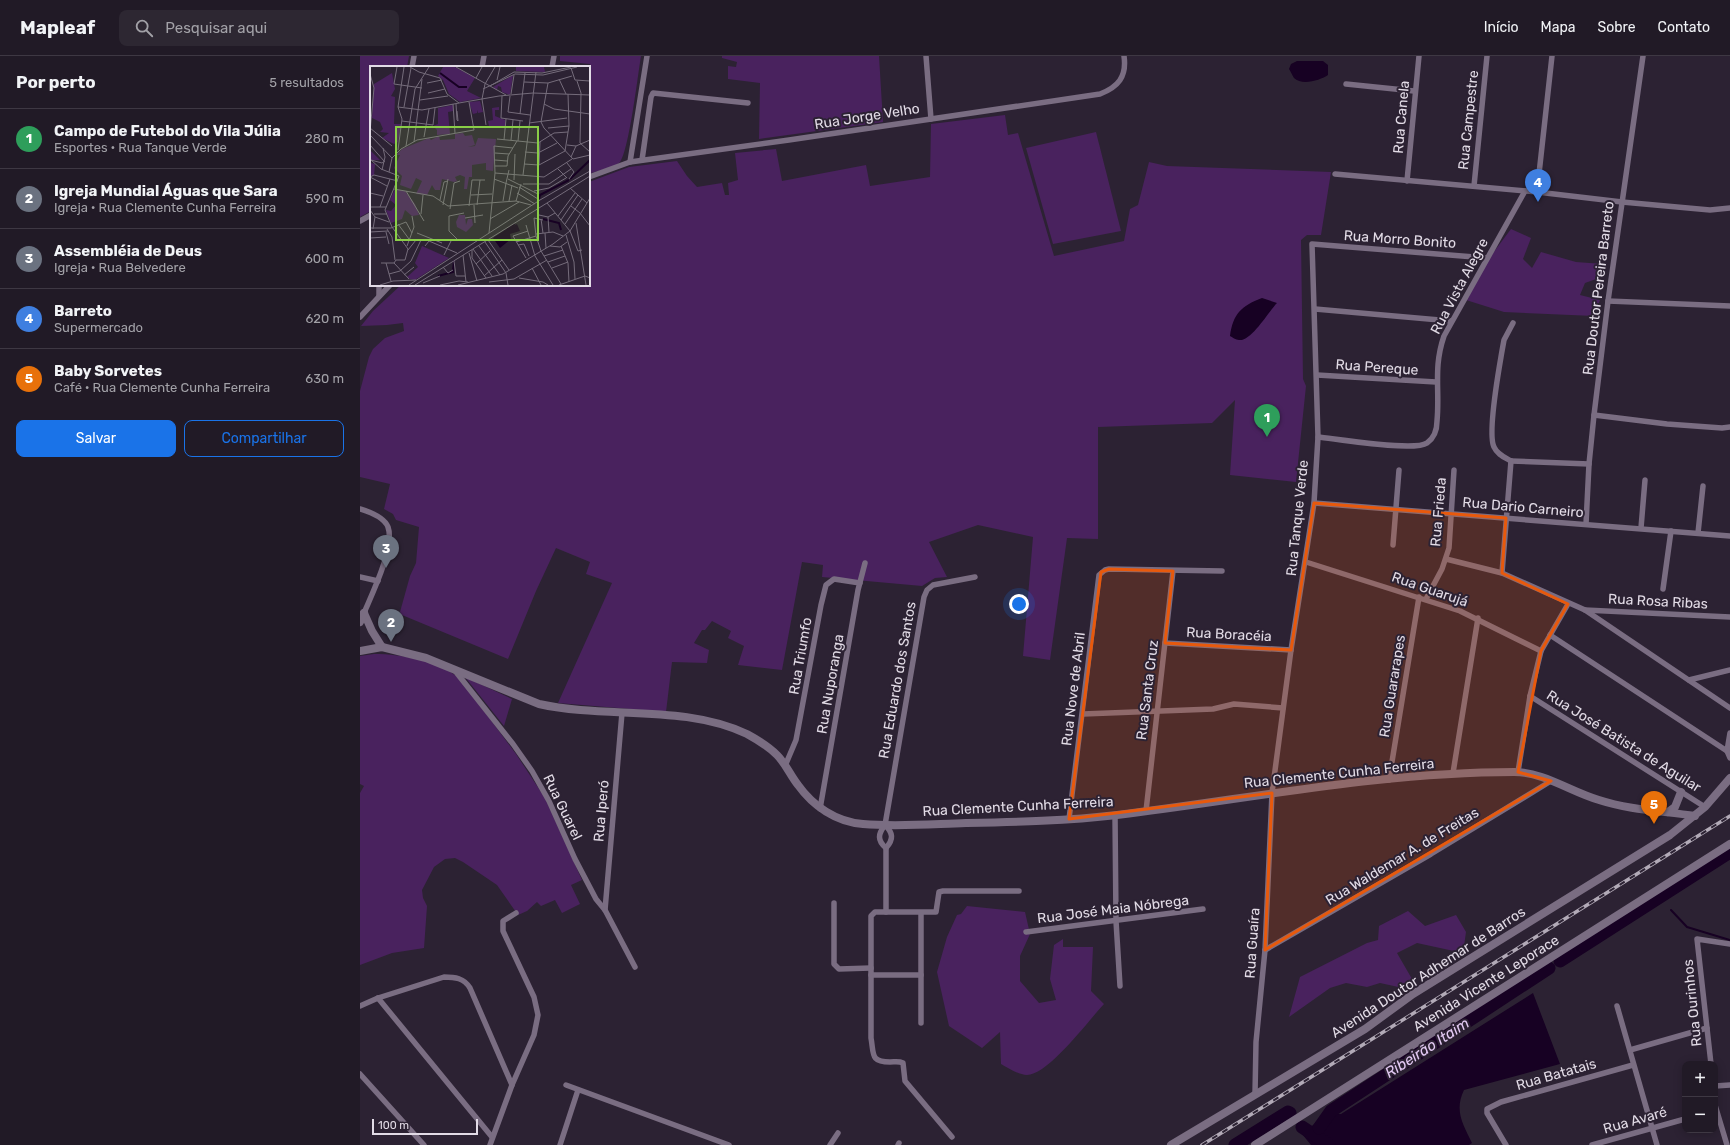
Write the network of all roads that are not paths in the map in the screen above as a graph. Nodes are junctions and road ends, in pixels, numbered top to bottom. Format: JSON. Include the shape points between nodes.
{"nodes":[{"id":1,"x":414,"y":56,"type":"edge"},
{"id":2,"x":484,"y":56,"type":"edge"},
{"id":3,"x":554,"y":56,"type":"edge"},
{"id":4,"x":647,"y":56,"type":"edge"},
{"id":5,"x":926,"y":56,"type":"edge"},
{"id":6,"x":1124,"y":56,"type":"edge"},
{"id":7,"x":1419,"y":56,"type":"edge"},
{"id":8,"x":1487,"y":56,"type":"edge"},
{"id":9,"x":1552,"y":56,"type":"edge"},
{"id":10,"x":1643,"y":56,"type":"edge"},
{"id":11,"x":412,"y":66,"type":"edge"},
{"id":12,"x":482,"y":66,"type":"edge"},
{"id":13,"x":552,"y":66,"type":"edge"},
{"id":14,"x":1346,"y":84,"type":"dead end"},
{"id":15,"x":1414,"y":91,"type":"junction"},
{"id":16,"x":748,"y":103,"type":"dead end"},
{"id":17,"x":931,"y":119,"type":"junction"},
{"id":18,"x":642,"y":160,"type":"junction"},
{"id":19,"x":630,"y":162,"type":"junction"},
{"id":20,"x":1335,"y":174,"type":"dead end"},
{"id":21,"x":590,"y":177,"type":"edge"},
{"id":22,"x":1407,"y":181,"type":"junction"},
{"id":23,"x":1474,"y":186,"type":"junction"},
{"id":24,"x":1525,"y":191,"type":"junction"},
{"id":25,"x":1537,"y":192,"type":"junction"},
{"id":26,"x":1622,"y":202,"type":"junction"},
{"id":27,"x":1730,"y":208,"type":"edge"},
{"id":28,"x":370,"y":216,"type":"edge"},
{"id":29,"x":360,"y":221,"type":"edge"},
{"id":30,"x":1312,"y":244,"type":"joint"},
{"id":31,"x":1487,"y":258,"type":"junction"},
{"id":32,"x":380,"y":286,"type":"edge"},
{"id":33,"x":389,"y":286,"type":"edge"},
{"id":34,"x":379,"y":296,"type":"junction"},
{"id":35,"x":1608,"y":301,"type":"junction"},
{"id":36,"x":1730,"y":306,"type":"edge"},
{"id":37,"x":1315,"y":309,"type":"junction"},
{"id":38,"x":360,"y":316,"type":"edge"},
{"id":39,"x":1451,"y":321,"type":"junction"},
{"id":40,"x":1513,"y":323,"type":"dead end"},
{"id":41,"x":1317,"y":375,"type":"junction"},
{"id":42,"x":1436,"y":382,"type":"junction"},
{"id":43,"x":1594,"y":415,"type":"junction"},
{"id":44,"x":1730,"y":427,"type":"edge"},
{"id":45,"x":1318,"y":437,"type":"junction"},
{"id":46,"x":1511,"y":461,"type":"junction"},
{"id":47,"x":1589,"y":464,"type":"junction"},
{"id":48,"x":1399,"y":470,"type":"dead end"},
{"id":49,"x":1454,"y":470,"type":"dead end"},
{"id":50,"x":1645,"y":480,"type":"dead end"},
{"id":51,"x":1703,"y":486,"type":"dead end"},
{"id":52,"x":1314,"y":503,"type":"junction"},
{"id":53,"x":360,"y":509,"type":"edge"},
{"id":54,"x":1395,"y":509,"type":"junction"},
{"id":55,"x":1452,"y":514,"type":"junction"},
{"id":56,"x":1506,"y":518,"type":"junction"},
{"id":57,"x":1586,"y":524,"type":"junction"},
{"id":58,"x":1641,"y":528,"type":"junction"},
{"id":59,"x":1671,"y":531,"type":"junction"},
{"id":60,"x":1698,"y":533,"type":"junction"},
{"id":61,"x":1730,"y":536,"type":"edge"},
{"id":62,"x":1393,"y":545,"type":"dead end"},
{"id":63,"x":1446,"y":559,"type":"junction"},
{"id":64,"x":1306,"y":562,"type":"junction"},
{"id":65,"x":865,"y":563,"type":"dead end"},
{"id":66,"x":1173,"y":571,"type":"junction"},
{"id":67,"x":1222,"y":572,"type":"dead end"},
{"id":68,"x":1502,"y":573,"type":"junction"},
{"id":69,"x":360,"y":576,"type":"edge"},
{"id":70,"x":975,"y":577,"type":"dead end"},
{"id":71,"x":378,"y":581,"type":"junction"},
{"id":72,"x":860,"y":583,"type":"junction"},
{"id":73,"x":1663,"y":589,"type":"dead end"},
{"id":74,"x":1418,"y":597,"type":"junction"},
{"id":75,"x":1426,"y":599,"type":"junction"},
{"id":76,"x":1568,"y":604,"type":"junction"},
{"id":77,"x":1585,"y":610,"type":"junction"},
{"id":78,"x":364,"y":613,"type":"junction"},
{"id":79,"x":1730,"y":617,"type":"edge"},
{"id":80,"x":1478,"y":618,"type":"junction"},
{"id":81,"x":360,"y":622,"type":"edge"},
{"id":82,"x":1550,"y":635,"type":"junction"},
{"id":83,"x":1165,"y":642,"type":"junction"},
{"id":84,"x":382,"y":647,"type":"junction"},
{"id":85,"x":1291,"y":650,"type":"junction"},
{"id":86,"x":360,"y":651,"type":"edge"},
{"id":87,"x":1541,"y":651,"type":"junction"},
{"id":88,"x":454,"y":668,"type":"junction"},
{"id":89,"x":1730,"y":670,"type":"edge"},
{"id":90,"x":1688,"y":680,"type":"junction"},
{"id":91,"x":1530,"y":696,"type":"junction"},
{"id":92,"x":1283,"y":708,"type":"junction"},
{"id":93,"x":1730,"y":708,"type":"edge"},
{"id":94,"x":1157,"y":711,"type":"junction"},
{"id":95,"x":622,"y":713,"type":"junction"},
{"id":96,"x":1083,"y":714,"type":"junction"},
{"id":97,"x":1730,"y":733,"type":"edge"},
{"id":98,"x":1727,"y":751,"type":"junction"},
{"id":99,"x":1730,"y":758,"type":"edge"},
{"id":100,"x":786,"y":766,"type":"junction"},
{"id":101,"x":1518,"y":772,"type":"junction"},
{"id":102,"x":1454,"y":773,"type":"junction"},
{"id":103,"x":1730,"y":778,"type":"edge"},
{"id":104,"x":1389,"y":780,"type":"junction"},
{"id":105,"x":1550,"y":781,"type":"junction"},
{"id":106,"x":1681,"y":792,"type":"junction"},
{"id":107,"x":1272,"y":793,"type":"junction"},
{"id":108,"x":1704,"y":807,"type":"junction"},
{"id":109,"x":820,"y":809,"type":"junction"},
{"id":110,"x":1146,"y":811,"type":"junction"},
{"id":111,"x":1668,"y":812,"type":"junction"},
{"id":112,"x":1115,"y":815,"type":"junction"},
{"id":113,"x":1695,"y":816,"type":"junction"},
{"id":114,"x":1069,"y":819,"type":"junction"},
{"id":115,"x":885,"y":825,"type":"junction"},
{"id":116,"x":1730,"y":844,"type":"edge"},
{"id":117,"x":886,"y":848,"type":"junction"},
{"id":118,"x":1019,"y":891,"type":"dead end"},
{"id":119,"x":834,"y":903,"type":"dead end"},
{"id":120,"x":1203,"y":909,"type":"dead end"},
{"id":121,"x":605,"y":910,"type":"junction"},
{"id":122,"x":886,"y":912,"type":"junction"},
{"id":123,"x":516,"y":913,"type":"dead end"},
{"id":124,"x":921,"y":913,"type":"junction"},
{"id":125,"x":1116,"y":921,"type":"junction"},
{"id":126,"x":1026,"y":932,"type":"dead end"},
{"id":127,"x":1730,"y":944,"type":"edge"},
{"id":128,"x":1265,"y":950,"type":"junction"},
{"id":129,"x":635,"y":967,"type":"dead end"},
{"id":130,"x":871,"y":968,"type":"junction"},
{"id":131,"x":871,"y":975,"type":"junction"},
{"id":132,"x":921,"y":975,"type":"junction"},
{"id":133,"x":1120,"y":986,"type":"dead end"},
{"id":134,"x":378,"y":998,"type":"junction"},
{"id":135,"x":360,"y":1006,"type":"edge"},
{"id":136,"x":1617,"y":1006,"type":"dead end"},
{"id":137,"x":921,"y":1023,"type":"dead end"},
{"id":138,"x":1707,"y":1028,"type":"junction"},
{"id":139,"x":1630,"y":1050,"type":"junction"},
{"id":140,"x":1710,"y":1061,"type":"edge"},
{"id":141,"x":1633,"y":1065,"type":"junction"},
{"id":142,"x":360,"y":1074,"type":"edge"},
{"id":143,"x":512,"y":1085,"type":"junction"},
{"id":144,"x":566,"y":1085,"type":"dead end"},
{"id":145,"x":1730,"y":1085,"type":"edge"},
{"id":146,"x":1718,"y":1086,"type":"edge"},
{"id":147,"x":578,"y":1090,"type":"junction"},
{"id":148,"x":1255,"y":1094,"type":"junction"},
{"id":149,"x":1718,"y":1117,"type":"edge"},
{"id":150,"x":1682,"y":1120,"type":"edge"},
{"id":151,"x":1652,"y":1128,"type":"junction"},
{"id":152,"x":838,"y":1133,"type":"dead end"},
{"id":153,"x":492,"y":1137,"type":"junction"},
{"id":154,"x":952,"y":1137,"type":"dead end"},
{"id":155,"x":424,"y":1145,"type":"edge"},
{"id":156,"x":490,"y":1145,"type":"edge"},
{"id":157,"x":560,"y":1145,"type":"edge"},
{"id":158,"x":729,"y":1145,"type":"edge"},
{"id":159,"x":830,"y":1145,"type":"edge"},
{"id":160,"x":1172,"y":1145,"type":"edge"},
{"id":161,"x":1255,"y":1145,"type":"edge"},
{"id":162,"x":1506,"y":1145,"type":"edge"},
{"id":163,"x":1592,"y":1145,"type":"edge"},
{"id":164,"x":1657,"y":1145,"type":"edge"},
{"id":165,"x":1727,"y":1145,"type":"edge"}],
"edges":[{"from":1,"to":11,"type":"street"},
{"from":2,"to":12,"type":"street"},
{"from":3,"to":13,"type":"street"},
{"from":4,"to":19,"type":"street"},
{"from":5,"to":17,"type":"street"},
{"from":6,"to":17,"type":"street","name":"Rua Jorge Velho","via":[[1122,78],[1112,89],[1100,94]]},
{"from":7,"to":15,"type":"street","name":"Rua Canela"},
{"from":8,"to":23,"type":"street","name":"Rua Campestre"},
{"from":9,"to":25,"type":"street"},
{"from":10,"to":26,"type":"street","name":"Rua Doutor Pereira Barreto"},
{"from":14,"to":15,"type":"street"},
{"from":15,"to":22,"type":"street","name":"Rua Canela"},
{"from":16,"to":18,"type":"street","via":[[653,93]]},
{"from":17,"to":18,"type":"street","name":"Rua Jorge Velho"},
{"from":18,"to":19,"type":"street","name":"Rua Jorge Velho"},
{"from":19,"to":21,"type":"street","name":"Rua Jorge Velho"},
{"from":20,"to":22,"type":"street"},
{"from":22,"to":23,"type":"street"},
{"from":23,"to":24,"type":"street"},
{"from":24,"to":25,"type":"street"},
{"from":24,"to":31,"type":"street","name":"Rua Vista Alegre"},
{"from":25,"to":26,"type":"street"},
{"from":26,"to":27,"type":"street","via":[[1710,210]]},
{"from":26,"to":35,"type":"street","name":"Rua Doutor Pereira Barreto"},
{"from":28,"to":29,"type":"street"},
{"from":30,"to":31,"type":"street","name":"Rua Morro Bonito"},
{"from":30,"to":37,"type":"street","name":"Rua Tanque Verde"},
{"from":31,"to":39,"type":"street","name":"Rua Vista Alegre"},
{"from":32,"to":34,"type":"street"},
{"from":33,"to":34,"type":"street"},
{"from":34,"to":38,"type":"street"},
{"from":35,"to":36,"type":"street"},
{"from":35,"to":43,"type":"street","name":"Rua Doutor Pereira Barreto"},
{"from":37,"to":39,"type":"street"},
{"from":37,"to":41,"type":"street","name":"Rua Tanque Verde"},
{"from":39,"to":42,"type":"street","name":"Rua Vista Alegre","via":[[1440,347]]},
{"from":40,"to":46,"type":"street","via":[[1503,345],[1492,427],[1494,448]]},
{"from":41,"to":42,"type":"street","name":"Rua Pereque"},
{"from":41,"to":45,"type":"street","name":"Rua Tanque Verde"},
{"from":42,"to":45,"type":"street","name":"Rua Vista Alegre","via":[[1437,421],[1433,437],[1426,444],[1404,446]]},
{"from":43,"to":44,"type":"street","via":[[1667,424]]},
{"from":43,"to":47,"type":"street","name":"Rua Doutor Pereira Barreto"},
{"from":45,"to":52,"type":"street","name":"Rua Tanque Verde"},
{"from":46,"to":47,"type":"street"},
{"from":46,"to":56,"type":"street"},
{"from":47,"to":57,"type":"street","name":"Rua Doutor Pereira Barreto"},
{"from":48,"to":54,"type":"street"},
{"from":49,"to":55,"type":"street","name":"Rua Frieda"},
{"from":50,"to":58,"type":"street"},
{"from":51,"to":60,"type":"street"},
{"from":52,"to":54,"type":"street","name":"Rua Dario Carneiro"},
{"from":52,"to":64,"type":"street","name":"Rua Tanque Verde"},
{"from":53,"to":71,"type":"street","via":[[378,517],[387,527],[389,540]]},
{"from":54,"to":55,"type":"street","name":"Rua Dario Carneiro"},
{"from":54,"to":62,"type":"street"},
{"from":55,"to":56,"type":"street","name":"Rua Dario Carneiro"},
{"from":55,"to":63,"type":"street","name":"Rua Frieda"},
{"from":56,"to":57,"type":"street","name":"Rua Dario Carneiro"},
{"from":56,"to":68,"type":"street"},
{"from":57,"to":58,"type":"street","name":"Rua Dario Carneiro"},
{"from":58,"to":59,"type":"street","name":"Rua Dario Carneiro"},
{"from":59,"to":60,"type":"street","name":"Rua Dario Carneiro"},
{"from":59,"to":73,"type":"street"},
{"from":60,"to":61,"type":"street","name":"Rua Dario Carneiro"},
{"from":63,"to":68,"type":"street"},
{"from":63,"to":75,"type":"street","name":"Rua Frieda"},
{"from":64,"to":74,"type":"street","name":"Rua Guarujá"},
{"from":64,"to":85,"type":"street","name":"Rua Tanque Verde"},
{"from":65,"to":72,"type":"street","name":"Rua Nuporanga"},
{"from":66,"to":67,"type":"street"},
{"from":66,"to":83,"type":"street","name":"Rua Santa Cruz"},
{"from":66,"to":96,"type":"street","name":"Rua Nove de Abril","via":[[1109,569],[1101,572]]},
{"from":68,"to":76,"type":"street"},
{"from":69,"to":71,"type":"street"},
{"from":70,"to":115,"type":"street","name":"Rua Eduardo dos Santos","via":[[933,585],[924,597]]},
{"from":71,"to":78,"type":"street"},
{"from":72,"to":100,"type":"street","name":"Rua Triumfo","via":[[831,579],[826,585],[796,740]]},
{"from":72,"to":109,"type":"street","name":"Rua Nuporanga"},
{"from":74,"to":75,"type":"street","name":"Rua Guarujá"},
{"from":74,"to":104,"type":"street","name":"Rua Guararapes"},
{"from":75,"to":80,"type":"street","name":"Rua Guarujá"},
{"from":76,"to":77,"type":"street"},
{"from":76,"to":82,"type":"street"},
{"from":77,"to":79,"type":"street","name":"Rua Rosa Ribas"},
{"from":77,"to":90,"type":"street"},
{"from":78,"to":81,"type":"street"},
{"from":78,"to":84,"type":"street"},
{"from":80,"to":87,"type":"street","name":"Rua Guarujá"},
{"from":80,"to":102,"type":"street"},
{"from":82,"to":87,"type":"street"},
{"from":82,"to":98,"type":"street"},
{"from":83,"to":85,"type":"street","name":"Rua Boracéia"},
{"from":83,"to":94,"type":"street","name":"Rua Santa Cruz"},
{"from":84,"to":86,"type":"street","name":"Rua Clemente Cunha Ferreira"},
{"from":84,"to":88,"type":"street","name":"Rua Clemente Cunha Ferreira"},
{"from":85,"to":92,"type":"street","name":"Rua Tanque Verde"},
{"from":87,"to":91,"type":"street"},
{"from":88,"to":95,"type":"street","name":"Rua Clemente Cunha Ferreira","via":[[539,704],[557,708]]},
{"from":88,"to":121,"type":"street","name":"Rua Guarel","via":[[532,771],[596,899]]},
{"from":89,"to":90,"type":"street"},
{"from":90,"to":93,"type":"street"},
{"from":91,"to":101,"type":"street"},
{"from":91,"to":106,"type":"street","name":"Rua José Batista de Aguilar"},
{"from":92,"to":94,"type":"street","via":[[1234,704],[1213,709]]},
{"from":92,"to":107,"type":"street","name":"Rua Tanque Verde"},
{"from":94,"to":96,"type":"street"},
{"from":94,"to":110,"type":"street","name":"Rua Santa Cruz"},
{"from":95,"to":100,"type":"street","name":"Rua Clemente Cunha Ferreira","via":[[697,719],[721,724],[761,742]]},
{"from":95,"to":121,"type":"street","name":"Rua Iperó"},
{"from":96,"to":114,"type":"street","name":"Rua Nove de Abril"},
{"from":97,"to":98,"type":"street"},
{"from":98,"to":99,"type":"street"},
{"from":100,"to":109,"type":"street","name":"Rua Clemente Cunha Ferreira","via":[[798,786]]},
{"from":101,"to":102,"type":"street","name":"Rua Clemente Cunha Ferreira"},
{"from":101,"to":105,"type":"street","name":"Rua Clemente Cunha Ferreira","via":[[1534,774]]},
{"from":102,"to":104,"type":"street","name":"Rua Clemente Cunha Ferreira"},
{"from":103,"to":108,"type":"street","name":"Avenida Doutor Adhemar de Barros"},
{"from":104,"to":107,"type":"street","name":"Rua Clemente Cunha Ferreira"},
{"from":105,"to":111,"type":"street","name":"Rua Clemente Cunha Ferreira","via":[[1615,805]]},
{"from":105,"to":128,"type":"street","name":"Rua Waldemar A. de Freitas","via":[[1432,854]]},
{"from":106,"to":108,"type":"street","name":"Rua José Batista de Aguilar"},
{"from":106,"to":111,"type":"street","via":[[1678,801]]},
{"from":107,"to":110,"type":"street","name":"Rua Clemente Cunha Ferreira"},
{"from":107,"to":128,"type":"street","name":"Rua Guaíra"},
{"from":108,"to":113,"type":"street","name":"Avenida Doutor Adhemar de Barros"},
{"from":109,"to":115,"type":"street","name":"Rua Clemente Cunha Ferreira","via":[[859,824]]},
{"from":110,"to":112,"type":"street","name":"Rua Clemente Cunha Ferreira"},
{"from":111,"to":113,"type":"street","name":"Rua Clemente Cunha Ferreira"},
{"from":112,"to":114,"type":"street","name":"Rua Clemente Cunha Ferreira"},
{"from":112,"to":125,"type":"street"},
{"from":113,"to":148,"type":"street","name":"Avenida Doutor Adhemar de Barros","via":[[1670,835],[1413,994],[1365,1029]]},
{"from":114,"to":115,"type":"street","name":"Rua Clemente Cunha Ferreira"},
{"from":115,"to":117,"type":"street","via":[[891,831],[892,837]]},
{"from":115,"to":117,"type":"street","name":"Rua Eduardo dos Santos","via":[[879,837]]},
{"from":116,"to":161,"type":"street","name":"Avenida Vicente Leporace"},
{"from":117,"to":122,"type":"street"},
{"from":118,"to":124,"type":"street","via":[[942,891],[937,895],[936,912]]},
{"from":119,"to":130,"type":"street","via":[[834,964],[839,969]]},
{"from":120,"to":125,"type":"street","name":"Rua José Maia Nóbrega"},
{"from":121,"to":129,"type":"street","name":"Rua Guarel"},
{"from":122,"to":124,"type":"street"},
{"from":122,"to":130,"type":"street","via":[[875,912],[871,916]]},
{"from":123,"to":143,"type":"street","via":[[503,921],[503,931],[534,997],[538,1014],[534,1035]]},
{"from":124,"to":132,"type":"street"},
{"from":125,"to":126,"type":"street","name":"Rua José Maia Nóbrega"},
{"from":125,"to":133,"type":"street"},
{"from":127,"to":138,"type":"street","name":"Rua Ourinhos","via":[[1697,939]]},
{"from":128,"to":148,"type":"street","name":"Rua Guaíra","via":[[1256,1042]]},
{"from":130,"to":131,"type":"street"},
{"from":131,"to":132,"type":"street"},
{"from":131,"to":154,"type":"street","via":[[871,1038],[875,1057],[881,1062],[903,1063],[905,1082]]},
{"from":132,"to":137,"type":"street"},
{"from":134,"to":135,"type":"street"},
{"from":134,"to":143,"type":"street","via":[[444,977],[462,979],[470,988]]},
{"from":134,"to":153,"type":"street"},
{"from":136,"to":139,"type":"street"},
{"from":138,"to":139,"type":"street"},
{"from":138,"to":140,"type":"street","name":"Rua Ourinhos"},
{"from":139,"to":141,"type":"street"},
{"from":141,"to":151,"type":"street"},
{"from":141,"to":162,"type":"street","name":"Rua Batatais","via":[[1487,1108],[1487,1113]]},
{"from":142,"to":155,"type":"street"},
{"from":143,"to":153,"type":"street"},
{"from":144,"to":147,"type":"street"},
{"from":145,"to":146,"type":"street"},
{"from":147,"to":157,"type":"street"},
{"from":147,"to":158,"type":"street"},
{"from":148,"to":160,"type":"street","name":"Avenida Doutor Adhemar de Barros"},
{"from":149,"to":165,"type":"street"},
{"from":150,"to":151,"type":"street","name":"Rua Avaré"},
{"from":151,"to":163,"type":"street","name":"Rua Avaré"},
{"from":151,"to":164,"type":"street"},
{"from":152,"to":159,"type":"street"},
{"from":153,"to":156,"type":"street"}]}
